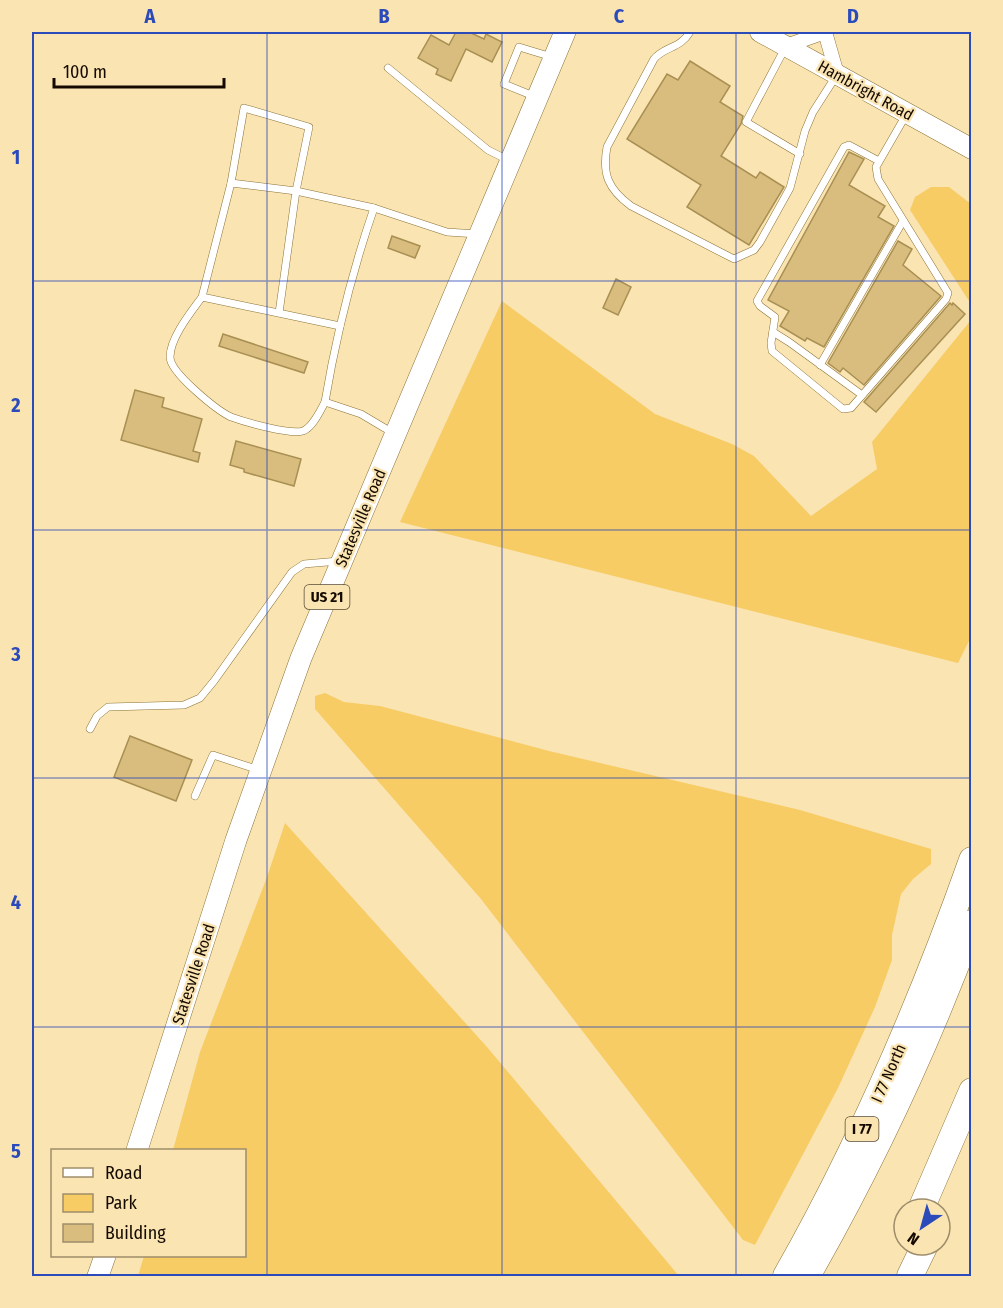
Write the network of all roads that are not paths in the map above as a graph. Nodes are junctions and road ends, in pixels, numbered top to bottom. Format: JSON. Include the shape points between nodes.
{"nodes":[{"id":1,"x":565,"y":32,"type":"edge"},
{"id":2,"x":690,"y":32,"type":"edge"},
{"id":3,"x":760,"y":32,"type":"edge"},
{"id":4,"x":825,"y":32,"type":"edge"},
{"id":5,"x":786,"y":46,"type":"junction"},
{"id":6,"x":554,"y":57,"type":"junction"},
{"id":7,"x":388,"y":68,"type":"dead end"},
{"id":8,"x":837,"y":74,"type":"junction"},
{"id":9,"x":537,"y":97,"type":"junction"},
{"id":10,"x":907,"y":113,"type":"junction"},
{"id":11,"x":972,"y":149,"type":"edge"},
{"id":12,"x":800,"y":154,"type":"junction"},
{"id":13,"x":879,"y":161,"type":"junction"},
{"id":14,"x":510,"y":162,"type":"junction"},
{"id":15,"x":231,"y":183,"type":"junction"},
{"id":16,"x":296,"y":191,"type":"junction"},
{"id":17,"x":374,"y":208,"type":"junction"},
{"id":18,"x":903,"y":221,"type":"junction"},
{"id":19,"x":480,"y":234,"type":"junction"},
{"id":20,"x":202,"y":297,"type":"junction"},
{"id":21,"x":279,"y":313,"type":"junction"},
{"id":22,"x":340,"y":326,"type":"junction"},
{"id":23,"x":773,"y":332,"type":"junction"},
{"id":24,"x":820,"y":365,"type":"junction"},
{"id":25,"x":862,"y":395,"type":"junction"},
{"id":26,"x":325,"y":402,"type":"junction"},
{"id":27,"x":395,"y":435,"type":"junction"},
{"id":28,"x":342,"y":561,"type":"junction"},
{"id":29,"x":90,"y":729,"type":"dead end"},
{"id":30,"x":260,"y":771,"type":"junction"},
{"id":31,"x":195,"y":796,"type":"dead end"},
{"id":32,"x":972,"y":860,"type":"edge"},
{"id":33,"x":972,"y":923,"type":"edge"},
{"id":34,"x":972,"y":960,"type":"edge"},
{"id":35,"x":972,"y":1081,"type":"edge"},
{"id":36,"x":972,"y":1091,"type":"edge"},
{"id":37,"x":898,"y":1098,"type":"junction"},
{"id":38,"x":967,"y":1126,"type":"edge"},
{"id":39,"x":137,"y":1149,"type":"edge"},
{"id":40,"x":928,"y":1197,"type":"edge"},
{"id":41,"x":944,"y":1197,"type":"edge"},
{"id":42,"x":105,"y":1257,"type":"edge"},
{"id":43,"x":899,"y":1257,"type":"edge"},
{"id":44,"x":919,"y":1257,"type":"edge"},
{"id":45,"x":98,"y":1276,"type":"edge"},
{"id":46,"x":786,"y":1276,"type":"edge"},
{"id":47,"x":807,"y":1276,"type":"edge"},
{"id":48,"x":890,"y":1276,"type":"edge"},
{"id":49,"x":910,"y":1276,"type":"edge"}],
"edges":[{"from":1,"to":6,"type":"main road","name":"Statesville Road","number":"US 21"},
{"from":2,"to":12,"type":"lane","via":[[680,44],[658,53],[607,147],[606,173],[619,197],[734,259],[754,250],[760,242],[790,188]]},
{"from":3,"to":5,"type":"main road","name":"Hambright Road"},
{"from":4,"to":5,"type":"street"},
{"from":4,"to":8,"type":"street"},
{"from":5,"to":8,"type":"main road","name":"Hambright Road"},
{"from":5,"to":12,"type":"lane","via":[[746,122]]},
{"from":6,"to":9,"type":"main road","name":"Statesville Road","number":"US 21"},
{"from":6,"to":9,"type":"lane","via":[[519,47],[504,84]]},
{"from":7,"to":14,"type":"lane","via":[[488,150]]},
{"from":8,"to":10,"type":"main road","name":"Hambright Road"},
{"from":8,"to":12,"type":"lane","via":[[813,112]]},
{"from":9,"to":14,"type":"main road","name":"Statesville Road","number":"US 21"},
{"from":10,"to":11,"type":"main road","name":"Hambright Road"},
{"from":10,"to":13,"type":"lane"},
{"from":13,"to":18,"type":"lane","via":[[878,179]]},
{"from":13,"to":23,"type":"lane","via":[[849,145],[844,147],[757,301],[775,317]]},
{"from":14,"to":19,"type":"main road","name":"Statesville Road","number":"US 21"},
{"from":15,"to":16,"type":"lane"},
{"from":15,"to":16,"type":"lane","via":[[244,108],[309,127]]},
{"from":15,"to":20,"type":"lane"},
{"from":16,"to":17,"type":"lane"},
{"from":16,"to":21,"type":"lane"},
{"from":17,"to":19,"type":"lane","via":[[447,232]]},
{"from":17,"to":22,"type":"lane"},
{"from":18,"to":24,"type":"lane"},
{"from":18,"to":25,"type":"lane","via":[[948,293]]},
{"from":19,"to":27,"type":"main road","name":"Statesville Road","number":"US 21"},
{"from":20,"to":21,"type":"lane"},
{"from":20,"to":26,"type":"lane","via":[[182,325],[170,358],[184,381],[230,416],[288,432],[306,429]]},
{"from":21,"to":22,"type":"lane"},
{"from":22,"to":26,"type":"lane"},
{"from":23,"to":24,"type":"lane"},
{"from":23,"to":25,"type":"lane","via":[[772,351],[843,409],[850,408]]},
{"from":24,"to":25,"type":"lane"},
{"from":26,"to":27,"type":"lane","via":[[361,414]]},
{"from":27,"to":28,"type":"main road","name":"Statesville Road","number":"US 21"},
{"from":28,"to":29,"type":"lane","via":[[304,564],[292,572],[200,698],[184,705],[108,707]]},
{"from":28,"to":30,"type":"main road","name":"Statesville Road","number":"US 21"},
{"from":30,"to":31,"type":"lane","via":[[213,755]]},
{"from":30,"to":39,"type":"main road","name":"Statesville Road","number":"US 21"},
{"from":32,"to":46,"type":"highway","name":"I 77 North","number":"I 77","via":[[880,1090],[832,1192]]},
{"from":33,"to":37,"type":"highway","number":"I 77"},
{"from":34,"to":37,"type":"highway"},
{"from":35,"to":38,"type":"highway"},
{"from":36,"to":38,"type":"highway"},
{"from":37,"to":47,"type":"highway","number":"I 77"},
{"from":38,"to":40,"type":"highway"},
{"from":38,"to":41,"type":"highway"},
{"from":42,"to":45,"type":"main road"},
{"from":43,"to":48,"type":"highway"},
{"from":44,"to":49,"type":"highway"}]}
